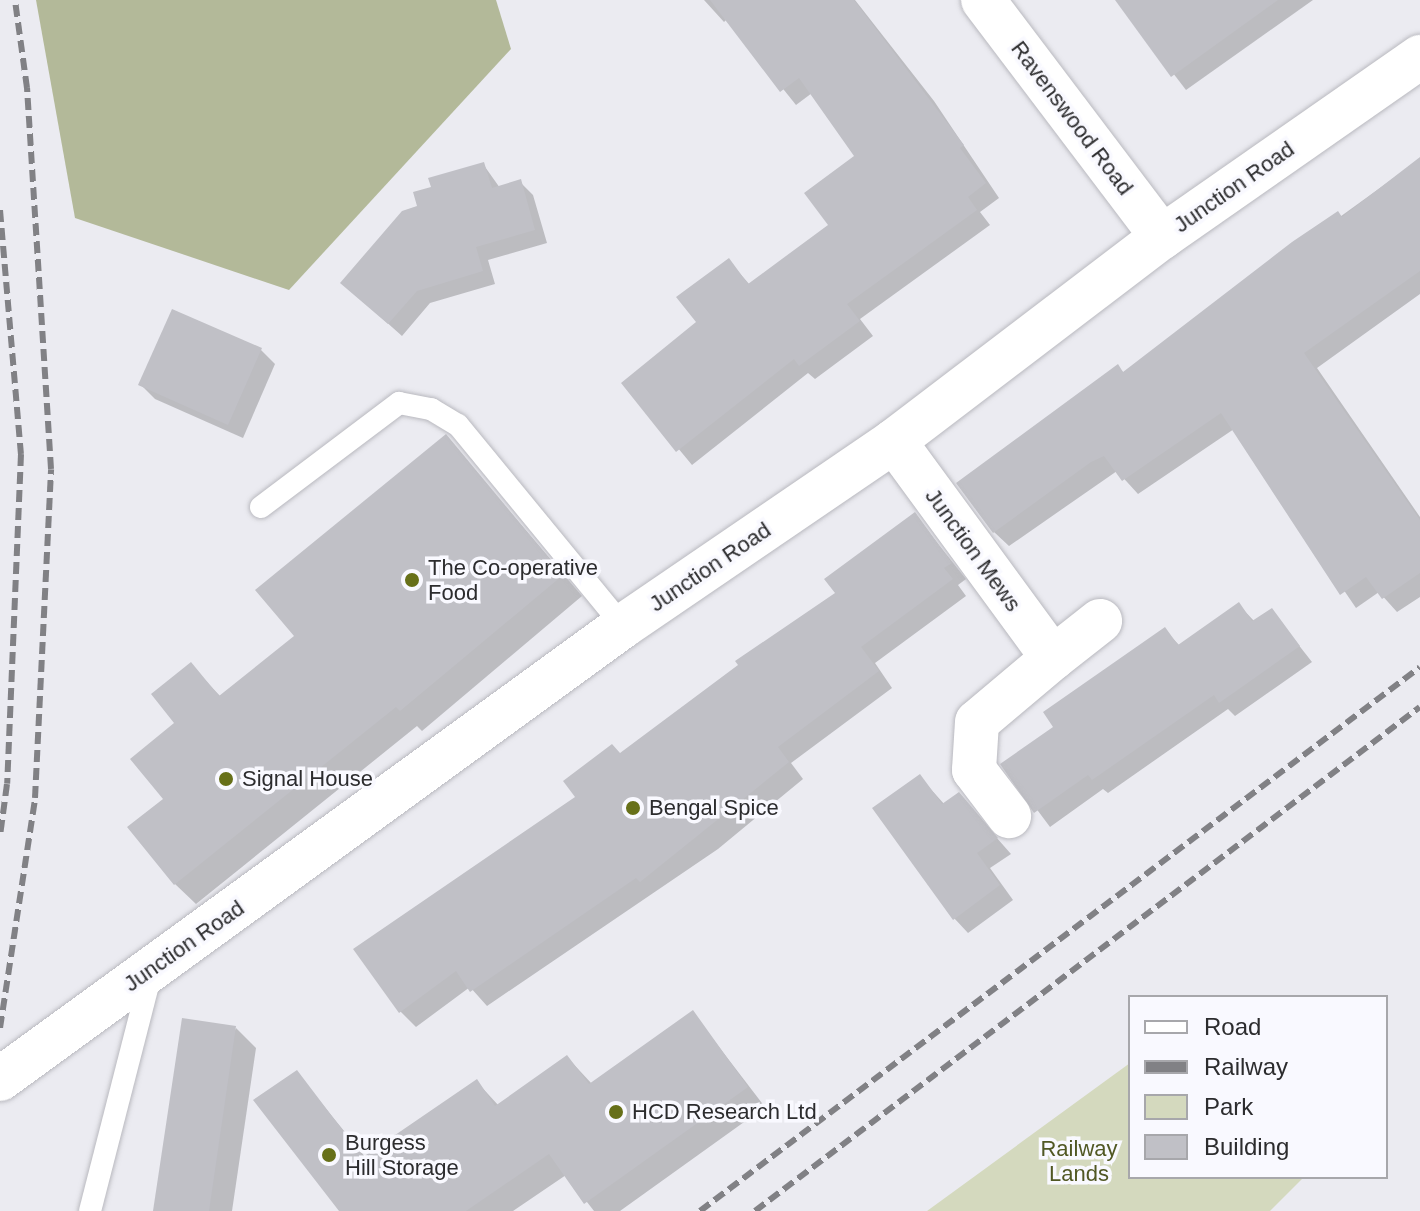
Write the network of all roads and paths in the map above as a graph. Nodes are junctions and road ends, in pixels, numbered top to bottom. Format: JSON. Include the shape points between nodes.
{"nodes":[{"id":1,"x":983,"y":0,"type":"edge"},
{"id":2,"x":1420,"y":57,"type":"edge"},
{"id":3,"x":1162,"y":237,"type":"junction"},
{"id":4,"x":894,"y":441,"type":"junction"},
{"id":5,"x":261,"y":507,"type":"dead end"},
{"id":6,"x":1100,"y":621,"type":"dead end"},
{"id":7,"x":623,"y":626,"type":"junction"},
{"id":8,"x":1053,"y":658,"type":"junction"},
{"id":9,"x":1009,"y":816,"type":"dead end"},
{"id":10,"x":152,"y":968,"type":"junction"},
{"id":11,"x":0,"y":1079,"type":"edge"},
{"id":12,"x":90,"y":1211,"type":"edge"}],
"edges":[{"from":1,"to":3,"type":"street","name":"Ravenswood Road"},
{"from":2,"to":3,"type":"street","name":"Junction Road"},
{"from":3,"to":4,"type":"street","name":"Junction Road"},
{"from":4,"to":7,"type":"street","name":"Junction Road"},
{"from":4,"to":8,"type":"street","name":"Junction Mews"},
{"from":5,"to":7,"type":"lane","via":[[399,403],[431,409],[458,425]]},
{"from":6,"to":8,"type":"street"},
{"from":7,"to":10,"type":"street","name":"Junction Road"},
{"from":8,"to":9,"type":"street","via":[[977,722],[974,770]]},
{"from":10,"to":11,"type":"street","name":"Junction Road"},
{"from":10,"to":12,"type":"lane"}]}
